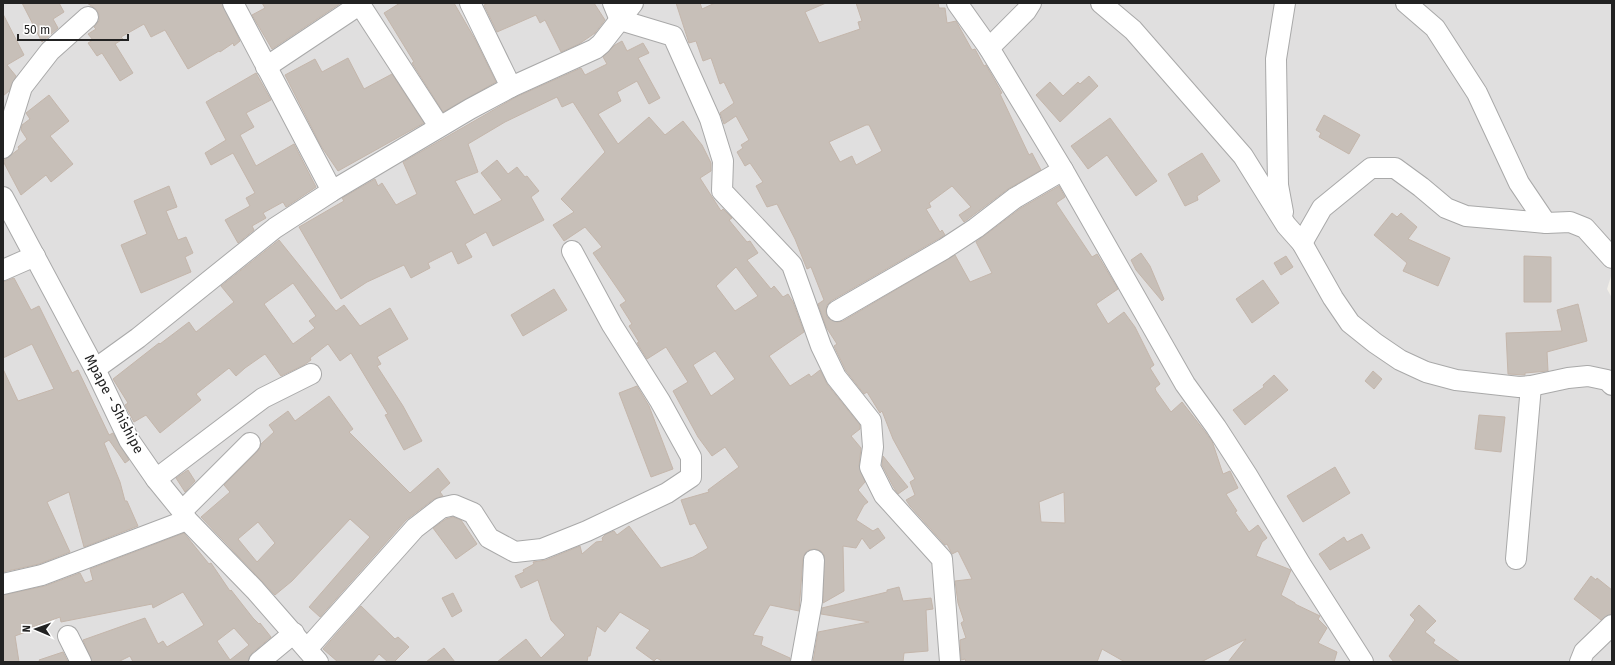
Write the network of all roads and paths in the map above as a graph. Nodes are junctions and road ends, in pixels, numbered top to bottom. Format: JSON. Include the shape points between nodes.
{"nodes":[{"id":1,"x":233,"y":3,"type":"edge"},
{"id":2,"x":470,"y":3,"type":"edge"},
{"id":3,"x":633,"y":3,"type":"edge"},
{"id":4,"x":957,"y":3,"type":"edge"},
{"id":5,"x":1031,"y":3,"type":"edge"},
{"id":6,"x":1101,"y":3,"type":"edge"},
{"id":7,"x":1285,"y":3,"type":"edge"},
{"id":8,"x":1406,"y":3,"type":"edge"},
{"id":9,"x":359,"y":4,"type":"edge"},
{"id":10,"x":617,"y":12,"type":"edge"},
{"id":11,"x":88,"y":17,"type":"dead end"},
{"id":12,"x":989,"y":48,"type":"junction"},
{"id":13,"x":266,"y":66,"type":"junction"},
{"id":14,"x":512,"y":87,"type":"junction"},
{"id":15,"x":439,"y":126,"type":"junction"},
{"id":16,"x":3,"y":148,"type":"edge"},
{"id":17,"x":1063,"y":170,"type":"junction"},
{"id":18,"x":332,"y":191,"type":"junction"},
{"id":19,"x":3,"y":197,"type":"edge"},
{"id":20,"x":1546,"y":223,"type":"junction"},
{"id":21,"x":1286,"y":225,"type":"junction"},
{"id":22,"x":1302,"y":243,"type":"junction"},
{"id":23,"x":572,"y":252,"type":"dead end"},
{"id":24,"x":35,"y":256,"type":"junction"},
{"id":25,"x":1612,"y":258,"type":"edge"},
{"id":26,"x":3,"y":270,"type":"edge"},
{"id":27,"x":837,"y":311,"type":"dead end"},
{"id":28,"x":96,"y":369,"type":"junction"},
{"id":29,"x":311,"y":374,"type":"dead end"},
{"id":30,"x":1612,"y":385,"type":"edge"},
{"id":31,"x":1531,"y":386,"type":"junction"},
{"id":32,"x":250,"y":443,"type":"dead end"},
{"id":33,"x":156,"y":479,"type":"junction"},
{"id":34,"x":185,"y":516,"type":"junction"},
{"id":35,"x":1516,"y":559,"type":"dead end"},
{"id":36,"x":814,"y":560,"type":"dead end"},
{"id":37,"x":3,"y":584,"type":"edge"},
{"id":38,"x":1612,"y":625,"type":"edge"},
{"id":39,"x":294,"y":634,"type":"junction"},
{"id":40,"x":68,"y":636,"type":"dead end"},
{"id":41,"x":313,"y":655,"type":"edge"},
{"id":42,"x":80,"y":662,"type":"edge"},
{"id":43,"x":259,"y":662,"type":"edge"},
{"id":44,"x":801,"y":662,"type":"edge"},
{"id":45,"x":950,"y":662,"type":"edge"},
{"id":46,"x":1363,"y":662,"type":"edge"},
{"id":47,"x":1580,"y":662,"type":"edge"}],
"edges":[{"from":1,"to":13,"type":"street"},
{"from":2,"to":14,"type":"street"},
{"from":3,"to":10,"type":"street"},
{"from":4,"to":12,"type":"street"},
{"from":5,"to":12,"type":"street"},
{"from":6,"to":21,"type":"street","via":[[1133,30],[1244,156]]},
{"from":7,"to":21,"type":"street","via":[[1276,59],[1278,185]]},
{"from":8,"to":20,"type":"street","via":[[1434,28],[1477,93],[1519,184]]},
{"from":9,"to":13,"type":"street"},
{"from":9,"to":15,"type":"street"},
{"from":10,"to":14,"type":"street","via":[[602,44],[595,49]]},
{"from":10,"to":45,"type":"street","via":[[673,36],[710,119],[723,161],[722,191],[792,265],[821,346],[836,377],[871,421],[873,447],[870,467],[884,495],[942,559]]},
{"from":11,"to":16,"type":"street","via":[[50,51],[22,87]]},
{"from":12,"to":17,"type":"street"},
{"from":13,"to":18,"type":"street"},
{"from":14,"to":15,"type":"street"},
{"from":15,"to":18,"type":"street"},
{"from":17,"to":27,"type":"street","via":[[1015,198],[944,249]]},
{"from":17,"to":46,"type":"street","via":[[1185,384],[1240,463]]},
{"from":18,"to":28,"type":"street","via":[[275,228]]},
{"from":19,"to":24,"type":"street","name":"Mpape - Shishipe"},
{"from":20,"to":22,"type":"street","via":[[1466,216],[1446,208],[1395,168],[1371,168],[1322,208]]},
{"from":20,"to":25,"type":"street","via":[[1570,222],[1585,228]]},
{"from":21,"to":22,"type":"street"},
{"from":22,"to":31,"type":"street","via":[[1333,298],[1350,322],[1400,360],[1426,372],[1456,380]]},
{"from":23,"to":41,"type":"street","via":[[612,325],[692,457],[691,477],[667,493],[542,549],[515,552],[489,538],[473,513],[454,505],[441,508],[415,528]]},
{"from":24,"to":26,"type":"street"},
{"from":24,"to":28,"type":"street","name":"Mpape - Shishipe"},
{"from":28,"to":33,"type":"street","name":"Mpape - Shishipe","via":[[129,440]]},
{"from":29,"to":33,"type":"street","via":[[263,398]]},
{"from":30,"to":31,"type":"street","via":[[1607,380],[1588,376]]},
{"from":31,"to":35,"type":"street"},
{"from":32,"to":34,"type":"street"},
{"from":33,"to":34,"type":"street","name":"Mpape - Shishipe"},
{"from":34,"to":37,"type":"street","via":[[42,575]]},
{"from":34,"to":39,"type":"street","name":"Mpape - Shishipe"},
{"from":36,"to":44,"type":"street","via":[[812,601]]},
{"from":38,"to":47,"type":"street","via":[[1584,652]]},
{"from":39,"to":41,"type":"street","name":"Mpape - Shishipe"},
{"from":39,"to":43,"type":"street"},
{"from":40,"to":42,"type":"street"}]}
